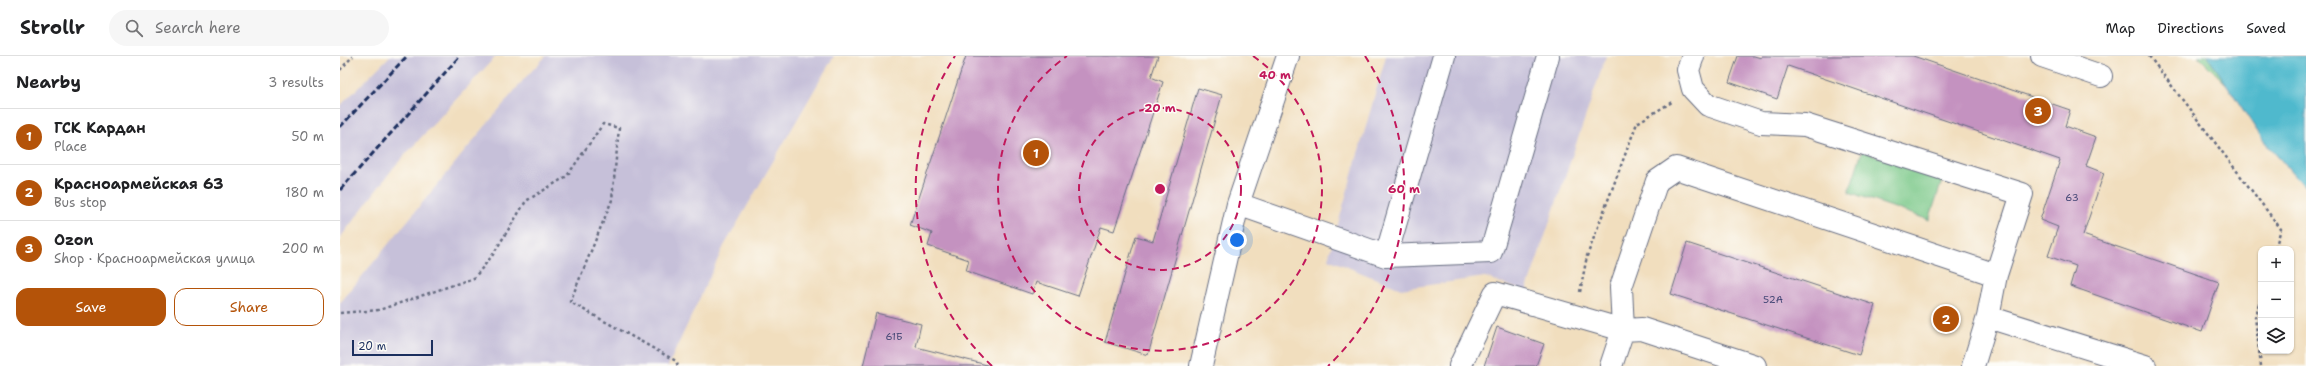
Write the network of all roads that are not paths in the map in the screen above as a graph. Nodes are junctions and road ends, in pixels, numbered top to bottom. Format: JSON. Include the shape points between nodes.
{"nodes":[{"id":1,"x":1288,"y":56,"type":"edge"},
{"id":2,"x":1444,"y":56,"type":"edge"},
{"id":3,"x":1548,"y":56,"type":"edge"},
{"id":4,"x":1693,"y":56,"type":"edge"},
{"id":5,"x":2042,"y":56,"type":"edge"},
{"id":6,"x":2101,"y":76,"type":"dead end"},
{"id":7,"x":1238,"y":204,"type":"junction"},
{"id":8,"x":1386,"y":256,"type":"junction"},
{"id":9,"x":1996,"y":275,"type":"junction"},
{"id":10,"x":1988,"y":317,"type":"junction"},
{"id":11,"x":1622,"y":330,"type":"junction"},
{"id":12,"x":1201,"y":366,"type":"edge"},
{"id":13,"x":1460,"y":366,"type":"edge"},
{"id":14,"x":1611,"y":366,"type":"edge"},
{"id":15,"x":1755,"y":366,"type":"edge"},
{"id":16,"x":1973,"y":366,"type":"edge"},
{"id":17,"x":2145,"y":366,"type":"edge"}],
"edges":[{"from":1,"to":7,"type":"street"},
{"from":2,"to":8,"type":"street"},
{"from":3,"to":8,"type":"street","via":[[1491,252]]},
{"from":4,"to":9,"type":"street","via":[[1688,70],[1693,89],[1708,105],[1761,123],[1805,125],[2022,194]]},
{"from":5,"to":6,"type":"street"},
{"from":7,"to":8,"type":"street"},
{"from":7,"to":12,"type":"street"},
{"from":9,"to":10,"type":"street"},
{"from":9,"to":11,"type":"street","via":[[1676,168],[1657,181],[1621,287]]},
{"from":10,"to":16,"type":"street"},
{"from":10,"to":17,"type":"street"},
{"from":11,"to":13,"type":"street","via":[[1495,293]]},
{"from":11,"to":14,"type":"street"},
{"from":11,"to":15,"type":"street","via":[[1642,329]]}]}
